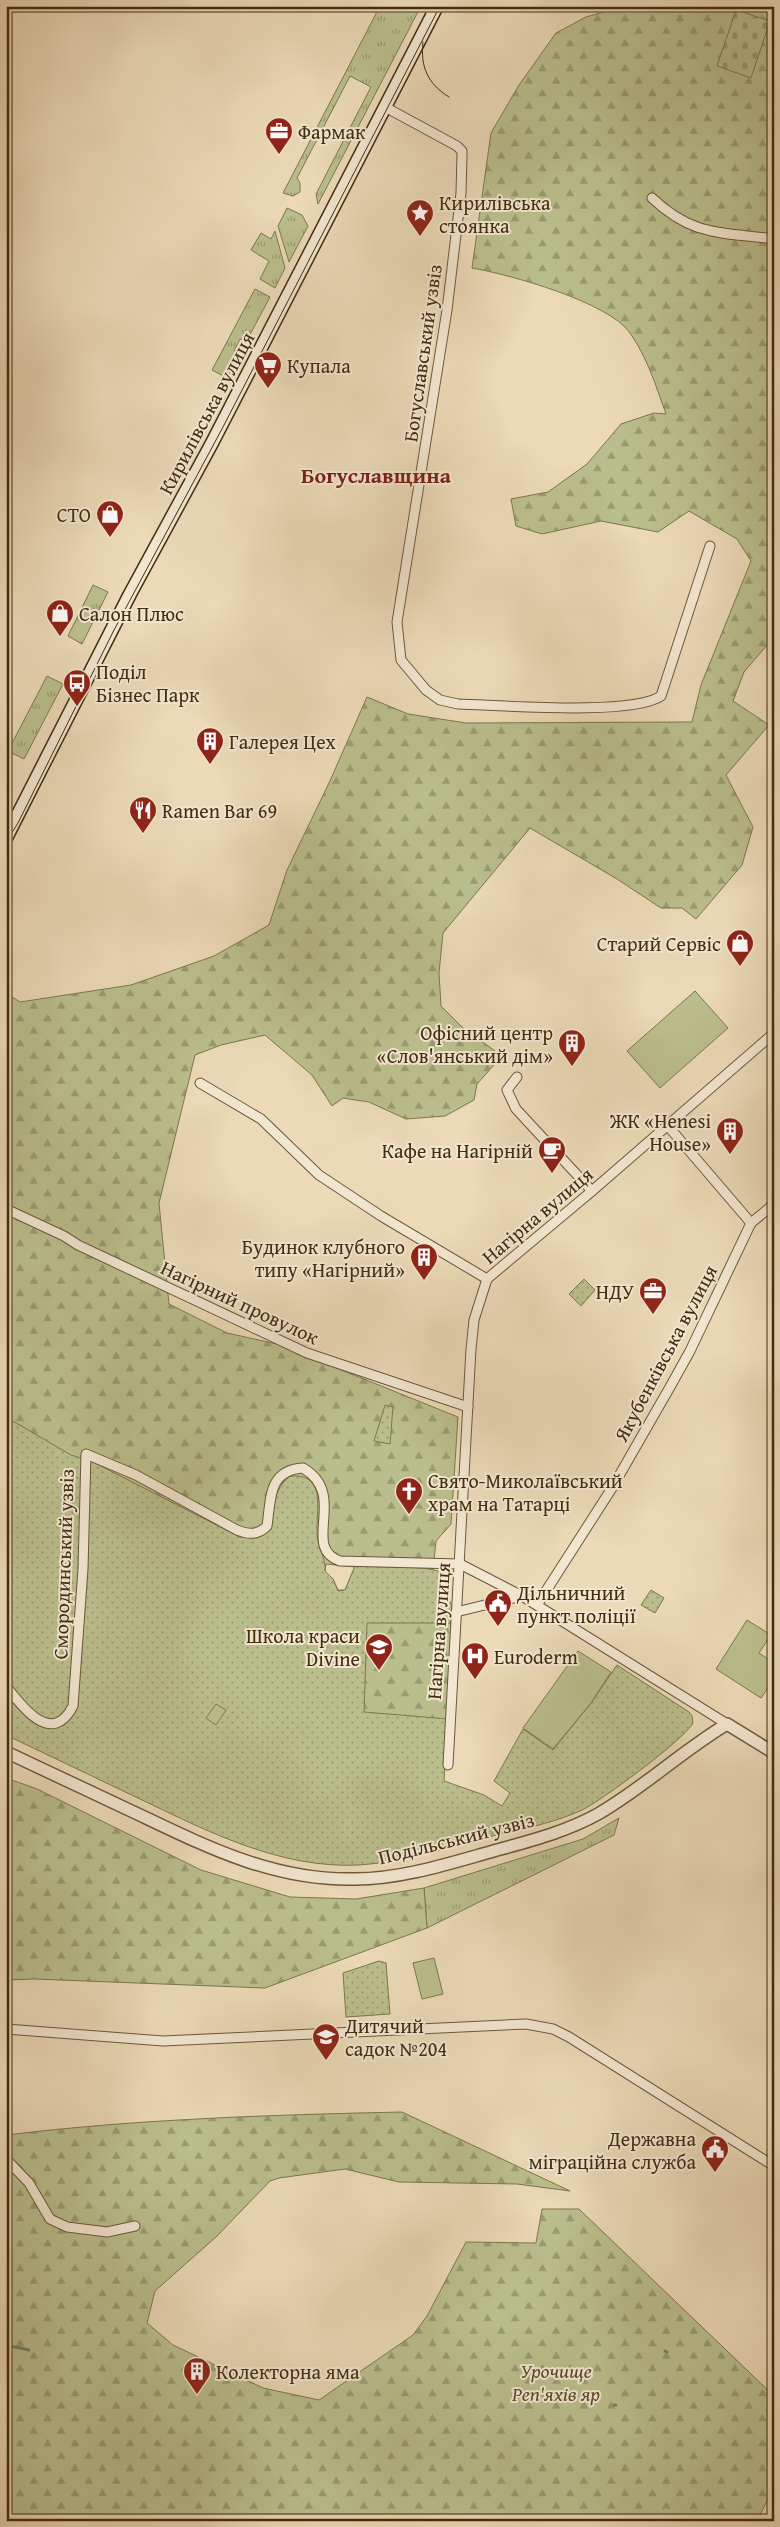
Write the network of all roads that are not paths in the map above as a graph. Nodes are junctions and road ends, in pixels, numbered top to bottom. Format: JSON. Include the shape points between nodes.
{"nodes":[{"id":1,"x":437,"y":6,"type":"edge"},
{"id":2,"x":385,"y":107,"type":"junction"},
{"id":3,"x":652,"y":198,"type":"dead end"},
{"id":4,"x":774,"y":239,"type":"edge"},
{"id":5,"x":710,"y":546,"type":"dead end"},
{"id":6,"x":6,"y":838,"type":"edge"},
{"id":7,"x":774,"y":1033,"type":"edge"},
{"id":8,"x":517,"y":1077,"type":"dead end"},
{"id":9,"x":200,"y":1083,"type":"dead end"},
{"id":10,"x":668,"y":1126,"type":"junction"},
{"id":11,"x":592,"y":1191,"type":"junction"},
{"id":12,"x":774,"y":1204,"type":"edge"},
{"id":13,"x":6,"y":1208,"type":"edge"},
{"id":14,"x":752,"y":1223,"type":"junction"},
{"id":15,"x":487,"y":1279,"type":"junction"},
{"id":16,"x":468,"y":1407,"type":"junction"},
{"id":17,"x":460,"y":1564,"type":"junction"},
{"id":18,"x":522,"y":1596,"type":"junction"},
{"id":19,"x":537,"y":1605,"type":"junction"},
{"id":20,"x":456,"y":1612,"type":"junction"},
{"id":21,"x":6,"y":1686,"type":"edge"},
{"id":22,"x":727,"y":1724,"type":"junction"},
{"id":23,"x":6,"y":1752,"type":"edge"},
{"id":24,"x":774,"y":1753,"type":"edge"},
{"id":25,"x":448,"y":1765,"type":"dead end"},
{"id":26,"x":6,"y":2029,"type":"edge"},
{"id":27,"x":6,"y":2159,"type":"edge"},
{"id":28,"x":774,"y":2166,"type":"edge"},
{"id":29,"x":135,"y":2226,"type":"dead end"}],
"edges":[{"from":1,"to":2,"type":"main road","name":"Кирилівська вулиця"},
{"from":2,"to":5,"type":"street","name":"Богуславський узвіз","via":[[462,151],[461,193],[447,310],[397,622],[401,660],[426,690],[440,700],[458,704],[616,708],[647,703],[661,696]]},
{"from":2,"to":6,"type":"main road","name":"Кирилівська вулиця"},
{"from":3,"to":4,"type":"street","via":[[681,222],[706,231]]},
{"from":7,"to":10,"type":"street","name":"Нагірна вулиця"},
{"from":8,"to":11,"type":"street","via":[[507,1090],[516,1109]]},
{"from":9,"to":15,"type":"street","via":[[261,1119],[319,1175]]},
{"from":10,"to":11,"type":"street","name":"Нагірна вулиця"},
{"from":10,"to":14,"type":"street"},
{"from":11,"to":15,"type":"street","name":"Нагірна вулиця"},
{"from":12,"to":14,"type":"street"},
{"from":13,"to":16,"type":"street","name":"Нагірний провулок","via":[[86,1250],[307,1353]]},
{"from":14,"to":19,"type":"street","name":"Якубенківська вулиця","via":[[670,1387],[612,1488]]},
{"from":15,"to":16,"type":"street","name":"Нагірна вулиця","via":[[474,1320]]},
{"from":16,"to":17,"type":"street","name":"Нагірна вулиця"},
{"from":17,"to":18,"type":"street"},
{"from":17,"to":20,"type":"street","name":"Нагірна вулиця"},
{"from":17,"to":21,"type":"street","name":"Смородинський узвіз","via":[[340,1561],[332,1558],[326,1553],[323,1542],[325,1502],[322,1487],[314,1475],[303,1468],[284,1472],[276,1481],[270,1498],[267,1526],[251,1534],[136,1475],[86,1454],[79,1639],[73,1706],[67,1717],[57,1723],[46,1723],[26,1712]]},
{"from":18,"to":19,"type":"street"},
{"from":18,"to":20,"type":"street"},
{"from":19,"to":22,"type":"street"},
{"from":20,"to":25,"type":"street","name":"Нагірна вулиця"},
{"from":22,"to":23,"type":"street","name":"Подільський узвіз","via":[[700,1740],[620,1800],[578,1824],[489,1853],[418,1871],[356,1879],[291,1874],[251,1864]]},
{"from":22,"to":24,"type":"street"},
{"from":26,"to":28,"type":"street","via":[[164,2041],[541,2026],[568,2037]]},
{"from":27,"to":29,"type":"street","via":[[29,2183],[50,2220],[67,2227],[107,2232]]}]}
